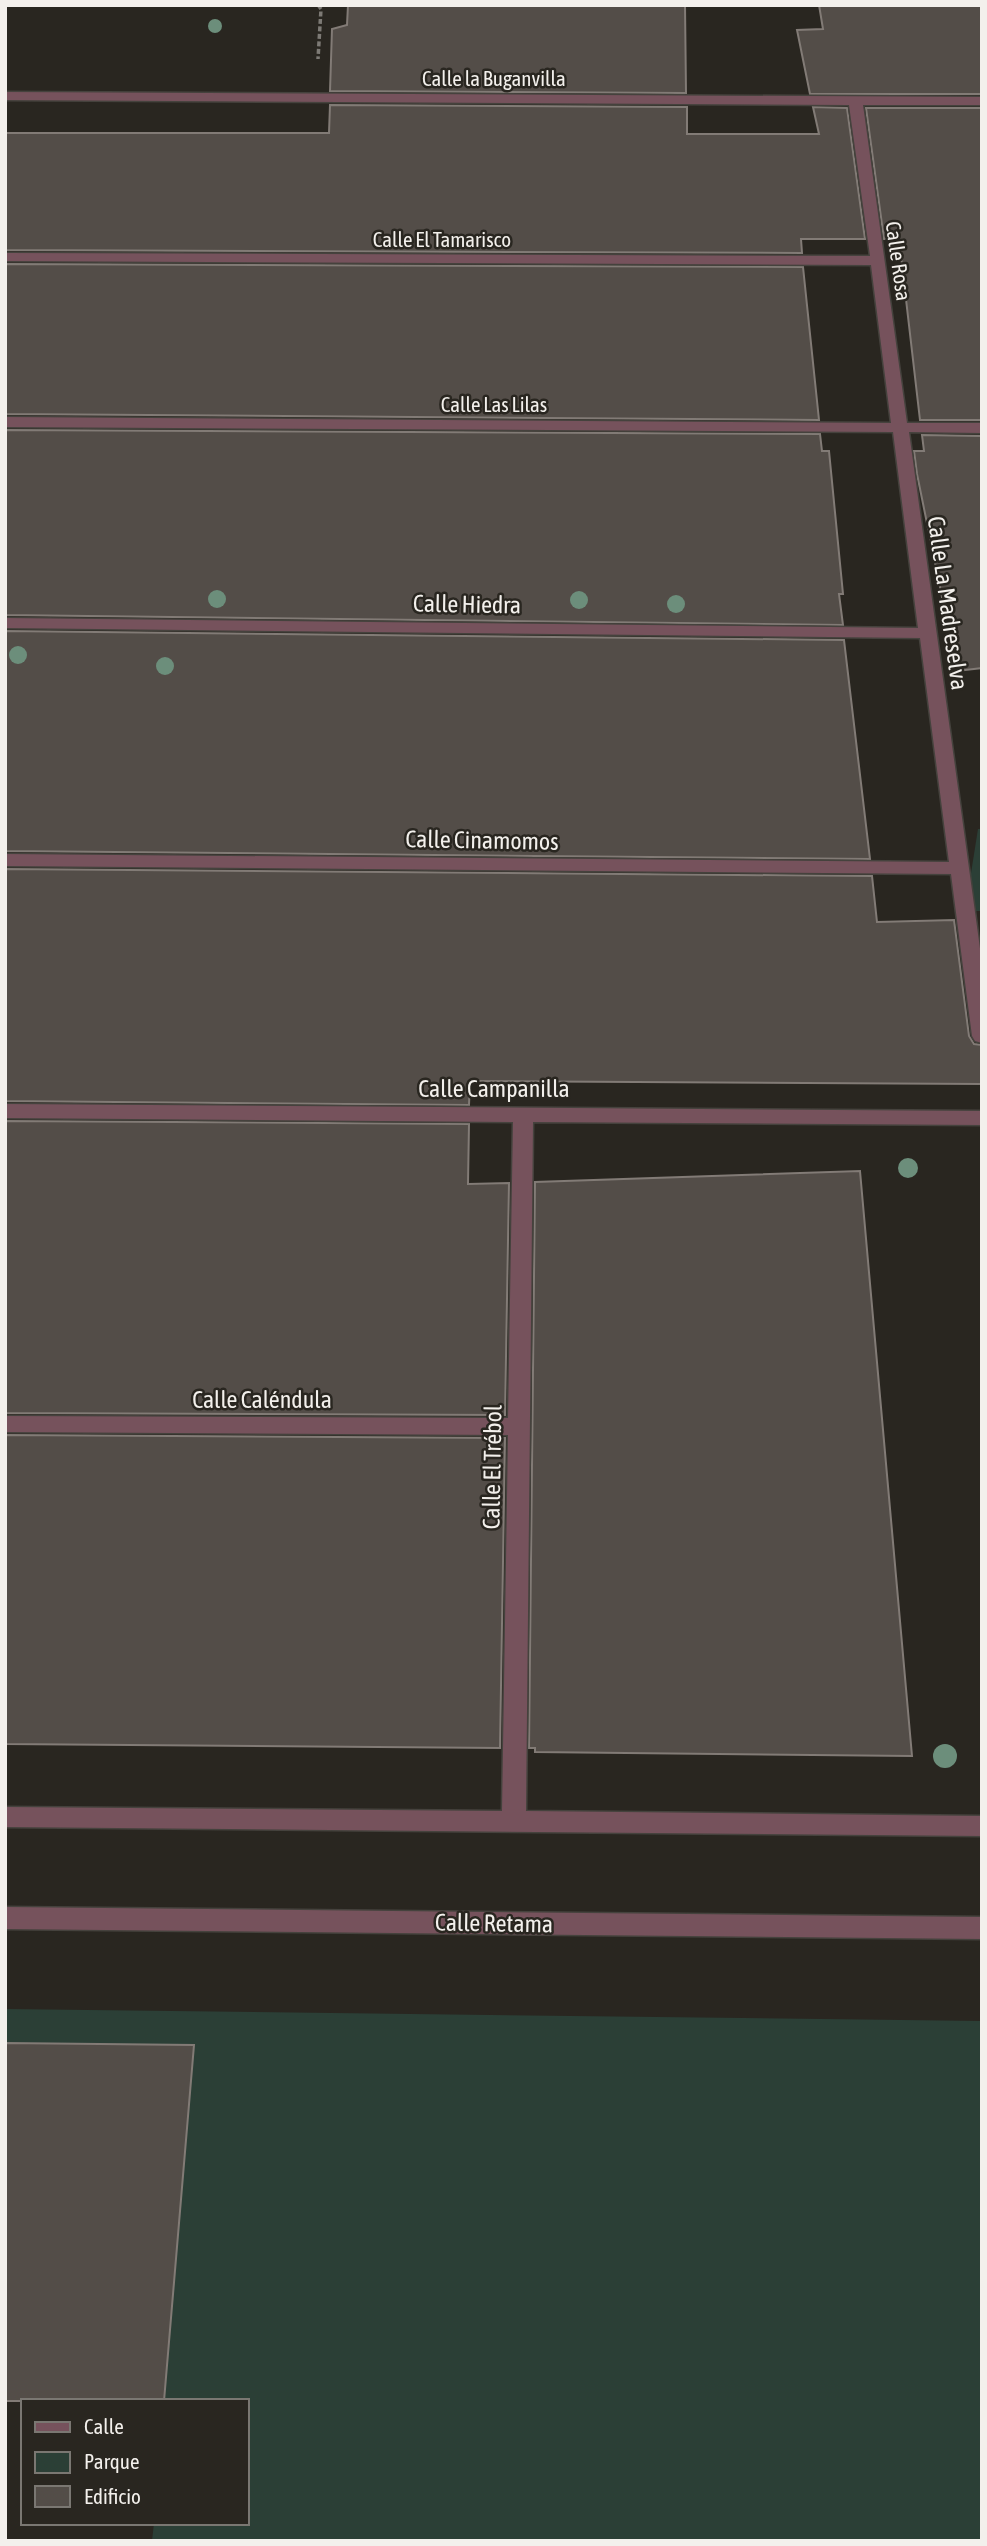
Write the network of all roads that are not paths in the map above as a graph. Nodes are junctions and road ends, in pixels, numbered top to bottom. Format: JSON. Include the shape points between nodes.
{"nodes":[{"id":1,"x":5,"y":96,"type":"edge"},
{"id":2,"x":856,"y":101,"type":"junction"},
{"id":3,"x":982,"y":101,"type":"edge"},
{"id":4,"x":5,"y":257,"type":"edge"},
{"id":5,"x":878,"y":261,"type":"junction"},
{"id":6,"x":5,"y":422,"type":"edge"},
{"id":7,"x":900,"y":427,"type":"junction"},
{"id":8,"x":982,"y":428,"type":"edge"},
{"id":9,"x":5,"y":623,"type":"edge"},
{"id":10,"x":928,"y":633,"type":"junction"},
{"id":11,"x":5,"y":860,"type":"edge"},
{"id":12,"x":959,"y":868,"type":"junction"},
{"id":13,"x":982,"y":1036,"type":"edge"},
{"id":14,"x":5,"y":1111,"type":"edge"},
{"id":15,"x":523,"y":1114,"type":"junction"},
{"id":16,"x":982,"y":1118,"type":"edge"},
{"id":17,"x":5,"y":1424,"type":"edge"},
{"id":18,"x":519,"y":1427,"type":"junction"},
{"id":19,"x":5,"y":1817,"type":"edge"},
{"id":20,"x":514,"y":1821,"type":"junction"},
{"id":21,"x":982,"y":1826,"type":"edge"},
{"id":22,"x":5,"y":1918,"type":"edge"},
{"id":23,"x":982,"y":1928,"type":"edge"}],
"edges":[{"from":1,"to":2,"type":"street","name":"Calle la Buganvilla"},
{"from":2,"to":3,"type":"street","name":"Calle la Buganvilla"},
{"from":2,"to":5,"type":"street","name":"Calle Rosa"},
{"from":4,"to":5,"type":"street","name":"Calle El Tamarisco"},
{"from":5,"to":7,"type":"street","name":"Calle Rosa"},
{"from":6,"to":7,"type":"street","name":"Calle Las Lilas"},
{"from":7,"to":8,"type":"street","name":"Calle Las Lilas"},
{"from":7,"to":10,"type":"street","name":"Calle La Madreselva"},
{"from":9,"to":10,"type":"street","name":"Calle Hiedra"},
{"from":10,"to":12,"type":"street","name":"Calle La Madreselva"},
{"from":11,"to":12,"type":"street","name":"Calle Cinamomos"},
{"from":12,"to":13,"type":"street","name":"Calle La Madreselva"},
{"from":14,"to":15,"type":"street","name":"Calle Campanilla"},
{"from":15,"to":16,"type":"street","name":"Calle Campanilla"},
{"from":15,"to":18,"type":"street","name":"Calle El Trébol"},
{"from":17,"to":18,"type":"street","name":"Calle Caléndula"},
{"from":18,"to":20,"type":"street","name":"Calle El Trébol"},
{"from":19,"to":20,"type":"street"},
{"from":20,"to":21,"type":"street"},
{"from":22,"to":23,"type":"street","name":"Calle Retama"}]}
